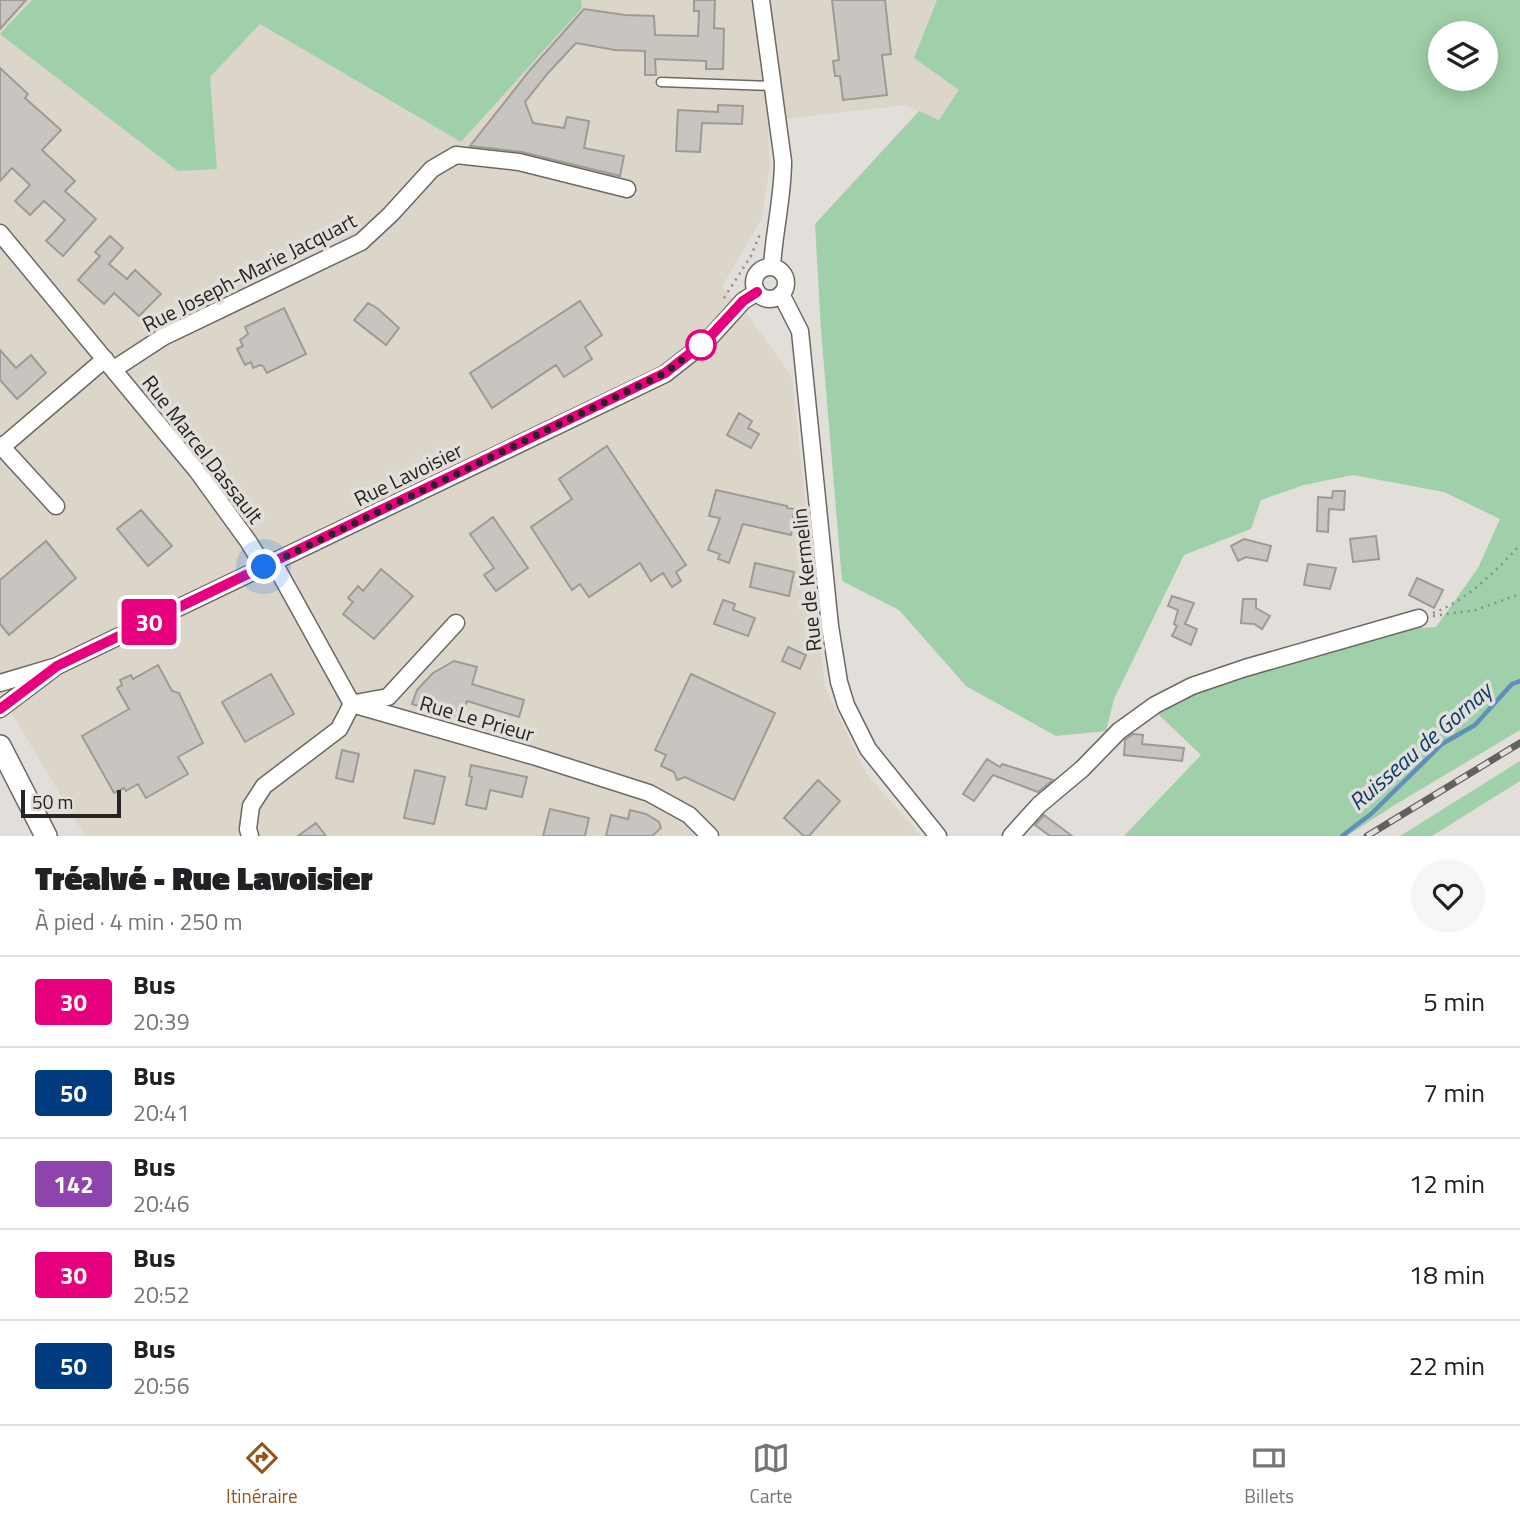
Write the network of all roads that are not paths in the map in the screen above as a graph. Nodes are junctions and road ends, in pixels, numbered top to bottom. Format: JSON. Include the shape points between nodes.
{"nodes":[{"id":1,"x":761,"y":0,"type":"edge"},
{"id":2,"x":661,"y":82,"type":"dead end"},
{"id":3,"x":774,"y":86,"type":"junction"},
{"id":4,"x":627,"y":189,"type":"dead end"},
{"id":5,"x":0,"y":233,"type":"edge"},
{"id":6,"x":772,"y":267,"type":"junction"},
{"id":7,"x":757,"y":292,"type":"junction"},
{"id":8,"x":780,"y":294,"type":"junction"},
{"id":9,"x":109,"y":364,"type":"junction"},
{"id":10,"x":1,"y":446,"type":"edge"},
{"id":11,"x":56,"y":506,"type":"dead end"},
{"id":12,"x":269,"y":565,"type":"junction"},
{"id":13,"x":1419,"y":618,"type":"road end"},
{"id":14,"x":456,"y":623,"type":"dead end"},
{"id":15,"x":57,"y":666,"type":"junction"},
{"id":16,"x":0,"y":683,"type":"edge"},
{"id":17,"x":352,"y":704,"type":"junction"},
{"id":18,"x":0,"y":709,"type":"edge"},
{"id":19,"x":0,"y":746,"type":"edge"},
{"id":20,"x":46,"y":836,"type":"edge"},
{"id":21,"x":250,"y":836,"type":"edge"},
{"id":22,"x":710,"y":836,"type":"edge"},
{"id":23,"x":938,"y":836,"type":"edge"},
{"id":24,"x":1011,"y":836,"type":"edge"}],
"edges":[{"from":1,"to":3,"type":"street"},
{"from":2,"to":3,"type":"lane"},
{"from":3,"to":6,"type":"street","via":[[783,181]]},
{"from":4,"to":9,"type":"street","name":"Rue Joseph-Marie Jacquart","via":[[519,162],[456,155],[432,169],[361,242]]},
{"from":5,"to":9,"type":"street","name":"Rue Marcel Dassault"},
{"from":6,"to":7,"type":"street","via":[[756,275]]},
{"from":6,"to":8,"type":"street","via":[[784,276],[785,288]]},
{"from":7,"to":8,"type":"street","via":[[766,298]]},
{"from":7,"to":12,"type":"street","name":"Rue Lavoisier","via":[[665,373]]},
{"from":8,"to":23,"type":"street","name":"Rue de Kermelin","via":[[800,331],[839,682],[868,749]]},
{"from":9,"to":10,"type":"street"},
{"from":9,"to":12,"type":"street","name":"Rue Marcel Dassault"},
{"from":10,"to":11,"type":"street"},
{"from":12,"to":15,"type":"street","name":"Rue Lavoisier"},
{"from":12,"to":17,"type":"street","name":"Rue Marcel Dassault"},
{"from":13,"to":24,"type":"street","via":[[1245,668],[1192,686],[1156,705],[1119,732]]},
{"from":14,"to":17,"type":"street","name":"Rue Le Prieur","via":[[388,697]]},
{"from":15,"to":16,"type":"street","name":"Rue Lavoisier"},
{"from":15,"to":18,"type":"street","name":"Rue Lavoisier"},
{"from":17,"to":21,"type":"street","via":[[339,729],[264,786],[251,806]]},
{"from":17,"to":22,"type":"street","name":"Rue Le Prieur","via":[[649,793],[688,815]]},
{"from":19,"to":20,"type":"main road"}]}
